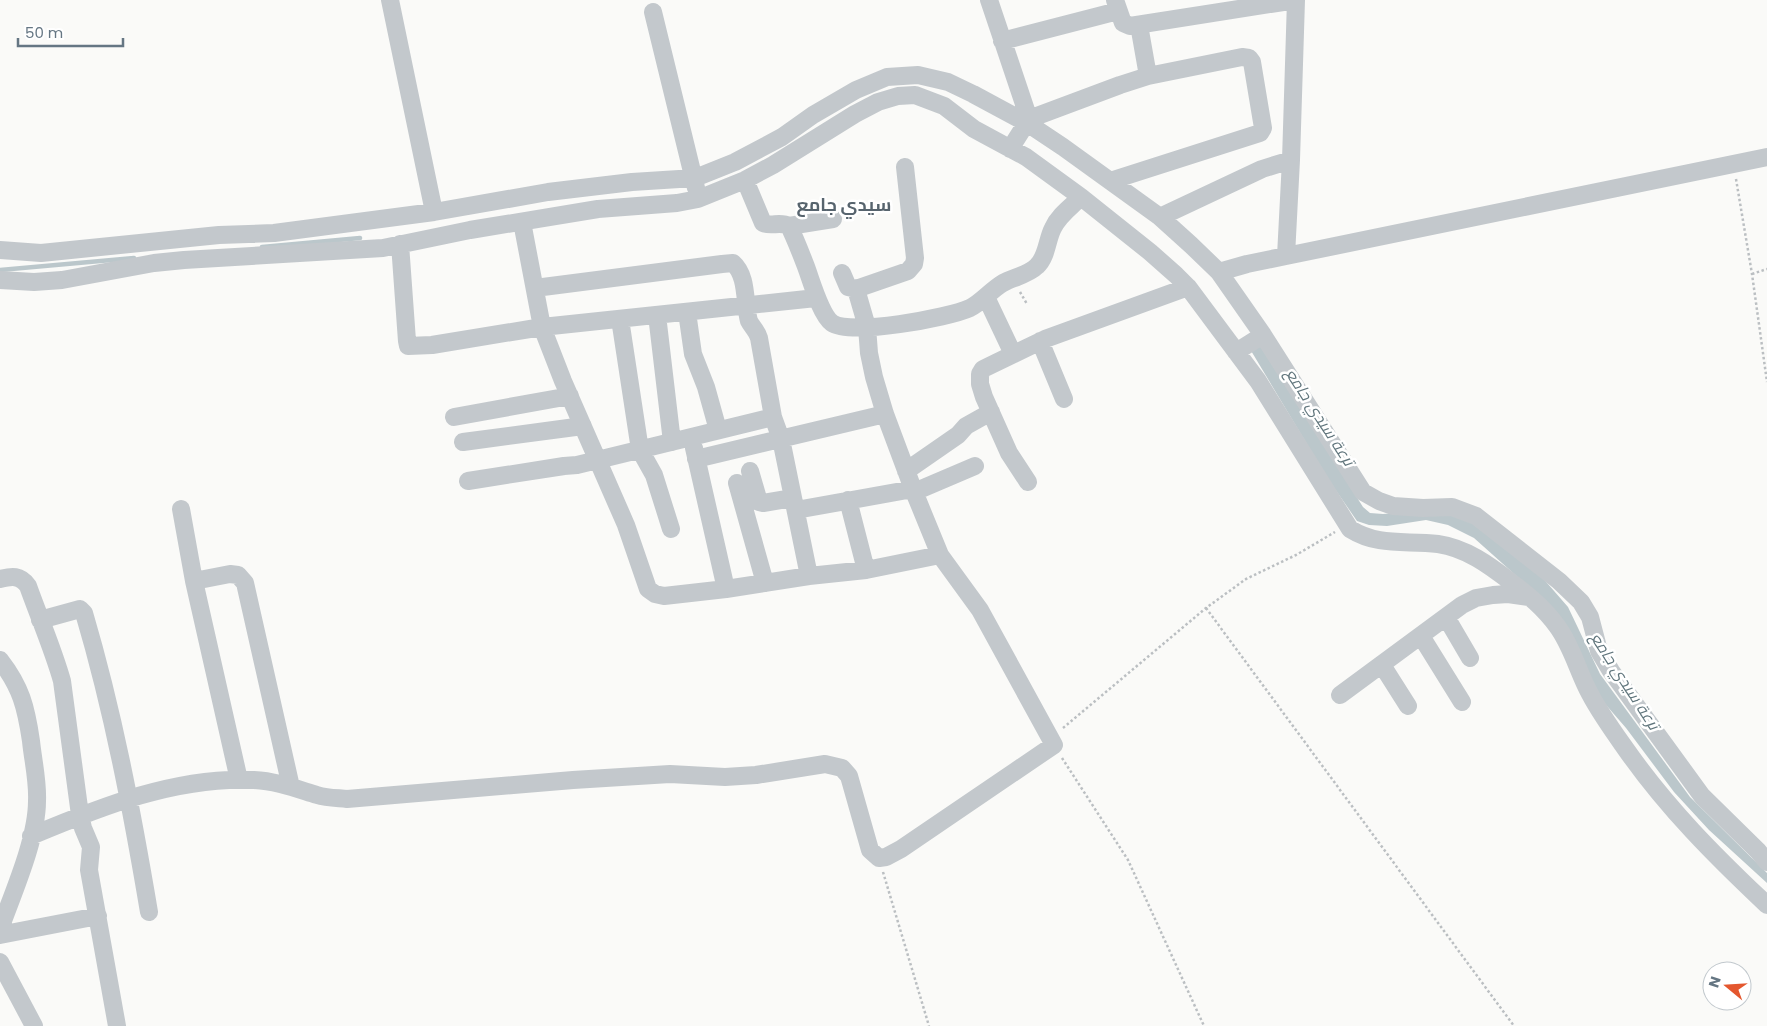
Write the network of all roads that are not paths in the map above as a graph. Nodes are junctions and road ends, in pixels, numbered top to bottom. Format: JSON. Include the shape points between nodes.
{"nodes":[{"id":1,"x":390,"y":0,"type":"edge"},
{"id":2,"x":988,"y":0,"type":"edge"},
{"id":3,"x":1296,"y":0,"type":"edge"},
{"id":4,"x":1236,"y":5,"type":"edge"},
{"id":5,"x":1117,"y":6,"type":"edge"},
{"id":6,"x":653,"y":12,"type":"dead end"},
{"id":7,"x":1140,"y":25,"type":"junction"},
{"id":8,"x":1002,"y":41,"type":"junction"},
{"id":9,"x":1148,"y":76,"type":"junction"},
{"id":10,"x":1028,"y":121,"type":"junction"},
{"id":11,"x":1010,"y":149,"type":"junction"},
{"id":12,"x":1767,"y":157,"type":"edge"},
{"id":13,"x":1291,"y":160,"type":"junction"},
{"id":14,"x":905,"y":167,"type":"dead end"},
{"id":15,"x":694,"y":178,"type":"junction"},
{"id":16,"x":745,"y":180,"type":"junction"},
{"id":17,"x":1110,"y":181,"type":"junction"},
{"id":18,"x":1081,"y":197,"type":"junction"},
{"id":19,"x":698,"y":198,"type":"junction"},
{"id":20,"x":434,"y":212,"type":"junction"},
{"id":21,"x":1160,"y":217,"type":"junction"},
{"id":22,"x":833,"y":219,"type":"dead end"},
{"id":23,"x":522,"y":222,"type":"junction"},
{"id":24,"x":789,"y":226,"type":"junction"},
{"id":25,"x":400,"y":244,"type":"junction"},
{"id":26,"x":0,"y":250,"type":"edge"},
{"id":27,"x":1286,"y":256,"type":"junction"},
{"id":28,"x":1219,"y":272,"type":"junction"},
{"id":29,"x":842,"y":273,"type":"dead end"},
{"id":30,"x":0,"y":280,"type":"edge"},
{"id":31,"x":1188,"y":287,"type":"junction"},
{"id":32,"x":535,"y":288,"type":"junction"},
{"id":33,"x":856,"y":289,"type":"junction"},
{"id":34,"x":986,"y":296,"type":"junction"},
{"id":35,"x":816,"y":298,"type":"junction"},
{"id":36,"x":746,"y":306,"type":"junction"},
{"id":37,"x":687,"y":312,"type":"junction"},
{"id":38,"x":657,"y":315,"type":"junction"},
{"id":39,"x":620,"y":318,"type":"junction"},
{"id":40,"x":542,"y":327,"type":"junction"},
{"id":41,"x":867,"y":327,"type":"junction"},
{"id":42,"x":1263,"y":334,"type":"junction"},
{"id":43,"x":1040,"y":341,"type":"junction"},
{"id":44,"x":1236,"y":352,"type":"junction"},
{"id":45,"x":1013,"y":354,"type":"junction"},
{"id":46,"x":570,"y":396,"type":"junction"},
{"id":47,"x":1064,"y":399,"type":"dead end"},
{"id":48,"x":991,"y":412,"type":"junction"},
{"id":49,"x":885,"y":414,"type":"junction"},
{"id":50,"x":454,"y":417,"type":"dead end"},
{"id":51,"x":774,"y":417,"type":"junction"},
{"id":52,"x":583,"y":426,"type":"junction"},
{"id":53,"x":718,"y":430,"type":"junction"},
{"id":54,"x":692,"y":437,"type":"junction"},
{"id":55,"x":781,"y":439,"type":"junction"},
{"id":56,"x":463,"y":442,"type":"dead end"},
{"id":57,"x":672,"y":442,"type":"junction"},
{"id":58,"x":640,"y":450,"type":"junction"},
{"id":59,"x":696,"y":459,"type":"junction"},
{"id":60,"x":598,"y":460,"type":"junction"},
{"id":61,"x":975,"y":466,"type":"dead end"},
{"id":62,"x":906,"y":470,"type":"junction"},
{"id":63,"x":468,"y":481,"type":"dead end"},
{"id":64,"x":1028,"y":482,"type":"dead end"},
{"id":65,"x":914,"y":491,"type":"junction"},
{"id":66,"x":848,"y":500,"type":"junction"},
{"id":67,"x":794,"y":504,"type":"junction"},
{"id":68,"x":181,"y":509,"type":"dead end"},
{"id":69,"x":671,"y":529,"type":"dead end"},
{"id":70,"x":940,"y":554,"type":"junction"},
{"id":71,"x":866,"y":570,"type":"junction"},
{"id":72,"x":810,"y":576,"type":"junction"},
{"id":73,"x":0,"y":579,"type":"edge"},
{"id":74,"x":194,"y":580,"type":"junction"},
{"id":75,"x":765,"y":583,"type":"junction"},
{"id":76,"x":726,"y":589,"type":"junction"},
{"id":77,"x":1530,"y":597,"type":"junction"},
{"id":78,"x":1446,"y":617,"type":"junction"},
{"id":79,"x":40,"y":620,"type":"junction"},
{"id":80,"x":1421,"y":636,"type":"junction"},
{"id":81,"x":1470,"y":658,"type":"dead end"},
{"id":82,"x":0,"y":660,"type":"edge"},
{"id":83,"x":1382,"y":665,"type":"junction"},
{"id":84,"x":1340,"y":696,"type":"dead end"},
{"id":85,"x":1462,"y":702,"type":"dead end"},
{"id":86,"x":1408,"y":706,"type":"dead end"},
{"id":87,"x":239,"y":780,"type":"junction"},
{"id":88,"x":291,"y":787,"type":"junction"},
{"id":89,"x":130,"y":799,"type":"junction"},
{"id":90,"x":80,"y":815,"type":"junction"},
{"id":91,"x":31,"y":836,"type":"junction"},
{"id":92,"x":1767,"y":862,"type":"edge"},
{"id":93,"x":1767,"y":905,"type":"edge"},
{"id":94,"x":149,"y":912,"type":"dead end"},
{"id":95,"x":98,"y":916,"type":"junction"},
{"id":96,"x":0,"y":929,"type":"edge"},
{"id":97,"x":0,"y":935,"type":"edge"},
{"id":98,"x":0,"y":962,"type":"edge"},
{"id":99,"x":34,"y":1026,"type":"edge"},
{"id":100,"x":117,"y":1026,"type":"edge"}],
"edges":[{"from":1,"to":20,"type":"street"},
{"from":2,"to":8,"type":"street"},
{"from":3,"to":4,"type":"street"},
{"from":3,"to":13,"type":"street"},
{"from":4,"to":7,"type":"street"},
{"from":5,"to":7,"type":"street","via":[[1120,20],[1126,25]]},
{"from":5,"to":8,"type":"street"},
{"from":6,"to":15,"type":"street"},
{"from":7,"to":9,"type":"street"},
{"from":8,"to":10,"type":"street"},
{"from":9,"to":10,"type":"street"},
{"from":9,"to":17,"type":"street","via":[[1245,56],[1252,62],[1262,131]]},
{"from":10,"to":11,"type":"street"},
{"from":10,"to":15,"type":"street","via":[[948,82],[918,75],[887,77],[856,90],[736,162]]},
{"from":10,"to":17,"type":"street"},
{"from":11,"to":16,"type":"street","via":[[974,129],[944,106],[915,95],[898,96],[854,114]]},
{"from":11,"to":18,"type":"street"},
{"from":12,"to":27,"type":"street"},
{"from":13,"to":21,"type":"street","via":[[1262,169]]},
{"from":13,"to":27,"type":"street"},
{"from":14,"to":33,"type":"street","via":[[914,264],[908,270]]},
{"from":15,"to":19,"type":"street"},
{"from":15,"to":20,"type":"street","via":[[557,191]]},
{"from":16,"to":19,"type":"street"},
{"from":16,"to":24,"type":"street","via":[[763,223]]},
{"from":17,"to":21,"type":"street"},
{"from":18,"to":31,"type":"street"},
{"from":18,"to":34,"type":"street","via":[[1058,218],[1039,265],[1004,282]]},
{"from":19,"to":23,"type":"street","via":[[677,203],[598,209]]},
{"from":20,"to":26,"type":"street","via":[[274,233],[219,235],[74,251]]},
{"from":21,"to":28,"type":"street"},
{"from":22,"to":24,"type":"street"},
{"from":23,"to":25,"type":"street"},
{"from":23,"to":32,"type":"street"},
{"from":24,"to":35,"type":"street"},
{"from":25,"to":30,"type":"street","via":[[383,248],[162,263],[62,280]]},
{"from":25,"to":40,"type":"street","via":[[408,346]]},
{"from":27,"to":28,"type":"street"},
{"from":28,"to":42,"type":"street"},
{"from":29,"to":33,"type":"street","via":[[848,287]]},
{"from":31,"to":43,"type":"street"},
{"from":31,"to":44,"type":"street"},
{"from":32,"to":36,"type":"street","via":[[732,263],[742,280]]},
{"from":32,"to":40,"type":"street"},
{"from":33,"to":41,"type":"street"},
{"from":34,"to":41,"type":"street","via":[[970,308],[939,318]]},
{"from":34,"to":45,"type":"street"},
{"from":35,"to":36,"type":"street"},
{"from":35,"to":41,"type":"street","via":[[831,322],[839,326]]},
{"from":36,"to":37,"type":"street"},
{"from":36,"to":51,"type":"street","via":[[750,323],[758,332]]},
{"from":37,"to":38,"type":"street"},
{"from":37,"to":53,"type":"street","via":[[694,354]]},
{"from":38,"to":39,"type":"street"},
{"from":38,"to":57,"type":"street"},
{"from":39,"to":40,"type":"street"},
{"from":39,"to":58,"type":"street"},
{"from":40,"to":46,"type":"street"},
{"from":41,"to":49,"type":"street","via":[[869,353]]},
{"from":42,"to":44,"type":"street"},
{"from":42,"to":92,"type":"street","via":[[1363,492],[1394,506],[1452,506],[1476,516],[1559,580],[1581,602],[1590,617],[1599,650],[1611,671],[1702,796]]},
{"from":43,"to":45,"type":"street"},
{"from":43,"to":47,"type":"street"},
{"from":44,"to":77,"type":"street","via":[[1258,381],[1350,529],[1375,541],[1439,544],[1460,550],[1488,565]]},
{"from":45,"to":48,"type":"street","via":[[983,369],[980,374],[980,384]]},
{"from":46,"to":50,"type":"street"},
{"from":46,"to":52,"type":"street"},
{"from":48,"to":62,"type":"street","via":[[966,426],[958,435]]},
{"from":48,"to":64,"type":"street","via":[[1009,453]]},
{"from":49,"to":55,"type":"street"},
{"from":49,"to":62,"type":"street"},
{"from":51,"to":53,"type":"street"},
{"from":51,"to":55,"type":"street"},
{"from":52,"to":56,"type":"street"},
{"from":52,"to":60,"type":"street"},
{"from":53,"to":54,"type":"street"},
{"from":54,"to":57,"type":"street"},
{"from":54,"to":59,"type":"street"},
{"from":55,"to":59,"type":"street"},
{"from":55,"to":67,"type":"street"},
{"from":57,"to":58,"type":"street"},
{"from":58,"to":60,"type":"street"},
{"from":58,"to":69,"type":"street","via":[[654,474]]},
{"from":59,"to":76,"type":"street"},
{"from":60,"to":63,"type":"street"},
{"from":60,"to":76,"type":"street","via":[[648,589],[664,596]]},
{"from":61,"to":65,"type":"street"},
{"from":62,"to":65,"type":"street"},
{"from":65,"to":66,"type":"street"},
{"from":65,"to":70,"type":"street"},
{"from":66,"to":67,"type":"street"},
{"from":66,"to":71,"type":"street"},
{"from":67,"to":72,"type":"street"},
{"from":67,"to":75,"type":"street","via":[[759,502],[744,477]]},
{"from":68,"to":74,"type":"street"},
{"from":70,"to":71,"type":"street"},
{"from":70,"to":88,"type":"street","via":[[980,610],[1052,742],[900,849],[879,858],[870,850],[849,776],[842,768],[825,764],[756,775],[670,774],[348,800],[319,796]]},
{"from":71,"to":72,"type":"street"},
{"from":72,"to":75,"type":"street"},
{"from":73,"to":79,"type":"street","via":[[23,579]]},
{"from":74,"to":87,"type":"street"},
{"from":74,"to":88,"type":"street","via":[[230,574],[238,575],[245,583]]},
{"from":75,"to":76,"type":"street"},
{"from":77,"to":78,"type":"street","via":[[1508,594],[1476,598]]},
{"from":77,"to":93,"type":"street","via":[[1542,606],[1559,628],[1590,694],[1655,790],[1681,821]]},
{"from":78,"to":80,"type":"street"},
{"from":78,"to":81,"type":"street"},
{"from":79,"to":89,"type":"street","via":[[80,609],[84,613],[104,681]]},
{"from":79,"to":90,"type":"street","via":[[62,681]]},
{"from":80,"to":83,"type":"street"},
{"from":80,"to":85,"type":"street"},
{"from":82,"to":91,"type":"street","via":[[18,688],[28,720],[38,802]]},
{"from":83,"to":84,"type":"street"},
{"from":83,"to":86,"type":"street"},
{"from":87,"to":88,"type":"street"},
{"from":87,"to":89,"type":"street","via":[[177,787]]},
{"from":89,"to":90,"type":"street"},
{"from":89,"to":94,"type":"street"},
{"from":90,"to":91,"type":"street"},
{"from":90,"to":95,"type":"street","via":[[91,847],[89,870]]},
{"from":91,"to":96,"type":"street"},
{"from":95,"to":97,"type":"street"},
{"from":95,"to":100,"type":"street"},
{"from":98,"to":99,"type":"street"}]}
